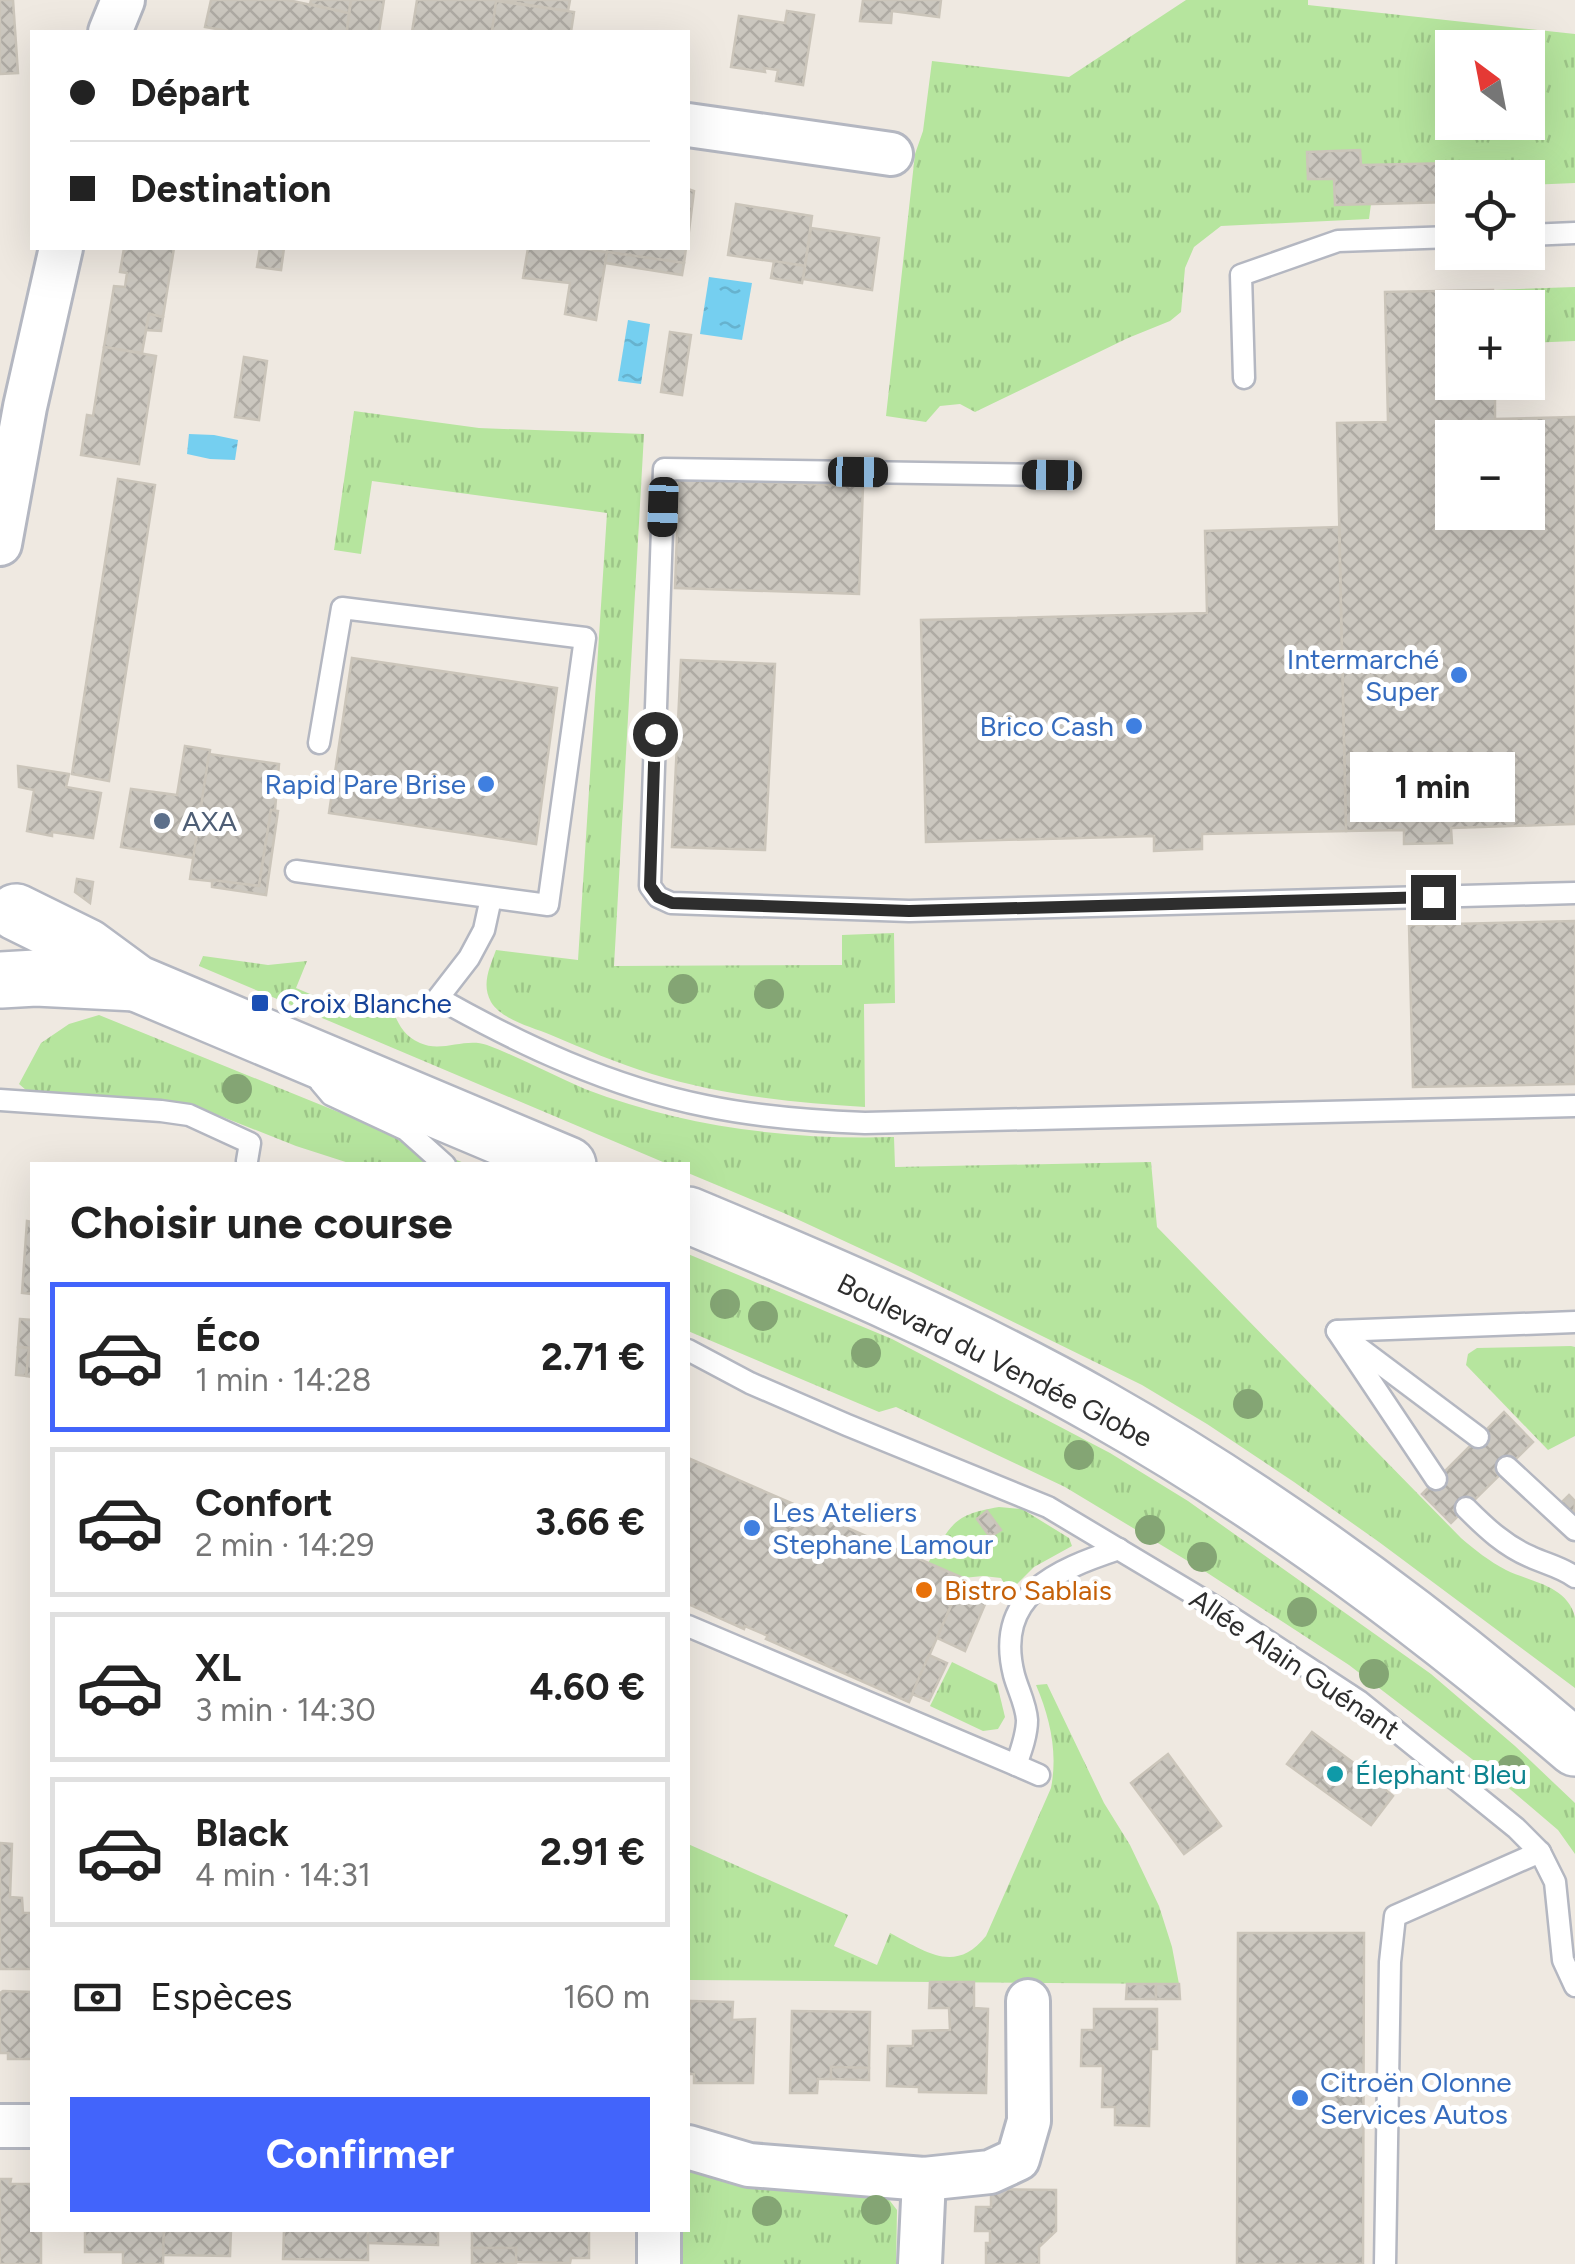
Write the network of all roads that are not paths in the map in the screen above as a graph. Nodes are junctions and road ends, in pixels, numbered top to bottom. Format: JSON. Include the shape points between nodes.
{"nodes":[{"id":1,"x":123,"y":0,"type":"edge"},
{"id":2,"x":111,"y":30,"type":"edge"},
{"id":3,"x":690,"y":125,"type":"edge"},
{"id":4,"x":891,"y":154,"type":"dead end"},
{"id":5,"x":1575,"y":233,"type":"edge"},
{"id":6,"x":1545,"y":234,"type":"edge"},
{"id":7,"x":1435,"y":238,"type":"edge"},
{"id":8,"x":60,"y":250,"type":"edge"},
{"id":9,"x":1244,"y":378,"type":"dead end"},
{"id":10,"x":1052,"y":475,"type":"dead end"},
{"id":11,"x":0,"y":544,"type":"edge"},
{"id":12,"x":319,"y":742,"type":"dead end"},
{"id":13,"x":296,"y":872,"type":"dead end"},
{"id":14,"x":1575,"y":893,"type":"edge"},
{"id":15,"x":8,"y":897,"type":"edge"},
{"id":16,"x":491,"y":898,"type":"junction"},
{"id":17,"x":0,"y":980,"type":"edge"},
{"id":18,"x":136,"y":983,"type":"junction"},
{"id":19,"x":292,"y":1050,"type":"junction"},
{"id":20,"x":0,"y":1100,"type":"edge"},
{"id":21,"x":1575,"y":1106,"type":"edge"},
{"id":22,"x":247,"y":1161,"type":"dead end"},
{"id":23,"x":442,"y":1162,"type":"edge"},
{"id":24,"x":561,"y":1162,"type":"edge"},
{"id":25,"x":690,"y":1216,"type":"edge"},
{"id":26,"x":1575,"y":1322,"type":"edge"},
{"id":27,"x":1337,"y":1331,"type":"junction"},
{"id":28,"x":690,"y":1351,"type":"edge"},
{"id":29,"x":1478,"y":1438,"type":"dead end"},
{"id":30,"x":1507,"y":1467,"type":"dead end"},
{"id":31,"x":1436,"y":1479,"type":"dead end"},
{"id":32,"x":1466,"y":1508,"type":"dead end"},
{"id":33,"x":1575,"y":1530,"type":"edge"},
{"id":34,"x":1118,"y":1549,"type":"junction"},
{"id":35,"x":1571,"y":1569,"type":"edge"},
{"id":36,"x":690,"y":1627,"type":"edge"},
{"id":37,"x":1575,"y":1748,"type":"edge"},
{"id":38,"x":1016,"y":1766,"type":"junction"},
{"id":39,"x":1039,"y":1775,"type":"dead end"},
{"id":40,"x":1540,"y":1852,"type":"junction"},
{"id":41,"x":1575,"y":1986,"type":"edge"},
{"id":42,"x":1028,"y":2000,"type":"dead end"},
{"id":43,"x":0,"y":2126,"type":"edge"},
{"id":44,"x":30,"y":2126,"type":"edge"},
{"id":45,"x":690,"y":2148,"type":"edge"},
{"id":46,"x":924,"y":2179,"type":"junction"},
{"id":47,"x":659,"y":2232,"type":"edge"},
{"id":48,"x":659,"y":2264,"type":"edge"},
{"id":49,"x":920,"y":2264,"type":"edge"},
{"id":50,"x":1384,"y":2264,"type":"edge"}],
"edges":[{"from":1,"to":2,"type":"street"},
{"from":3,"to":4,"type":"street"},
{"from":5,"to":6,"type":"lane"},
{"from":7,"to":9,"type":"lane","via":[[1338,241],[1240,275]]},
{"from":8,"to":11,"type":"street"},
{"from":10,"to":14,"type":"lane","via":[[664,469],[650,886],[658,897],[672,903],[909,911]]},
{"from":12,"to":16,"type":"lane","via":[[342,608],[586,638],[548,905]]},
{"from":13,"to":16,"type":"lane"},
{"from":15,"to":17,"type":"main road","via":[[20,936]]},
{"from":15,"to":18,"type":"main road"},
{"from":16,"to":21,"type":"lane","via":[[470,958],[438,998],[541,1051],[703,1106],[865,1123]]},
{"from":17,"to":18,"type":"main road"},
{"from":18,"to":19,"type":"main road"},
{"from":19,"to":23,"type":"lane","via":[[332,1095],[406,1130]]},
{"from":19,"to":24,"type":"main road"},
{"from":20,"to":22,"type":"lane","via":[[189,1115],[250,1144]]},
{"from":25,"to":37,"type":"main road","name":"Boulevard du Vendée Globe","via":[[958,1334],[1152,1438],[1356,1575]]},
{"from":26,"to":27,"type":"lane"},
{"from":27,"to":29,"type":"lane"},
{"from":27,"to":31,"type":"lane"},
{"from":28,"to":34,"type":"lane","name":"Allée Alain Guénant","via":[[846,1425],[1048,1506]]},
{"from":30,"to":33,"type":"lane"},
{"from":32,"to":35,"type":"lane","via":[[1511,1546]]},
{"from":34,"to":38,"type":"lane","via":[[1056,1573],[1020,1608],[1010,1650],[1027,1720]]},
{"from":34,"to":40,"type":"lane","name":"Allée Alain Guénant","via":[[1359,1700]]},
{"from":36,"to":38,"type":"lane"},
{"from":38,"to":39,"type":"lane"},
{"from":40,"to":41,"type":"lane","name":"Allée Alain Guénant","via":[[1554,1882],[1563,1960]]},
{"from":40,"to":50,"type":"lane","via":[[1395,1916]]},
{"from":42,"to":46,"type":"street","via":[[1029,2121],[1018,2159],[990,2172]]},
{"from":43,"to":44,"type":"street"},
{"from":45,"to":46,"type":"street","via":[[750,2165]]},
{"from":46,"to":49,"type":"street"},
{"from":47,"to":48,"type":"street"}]}
